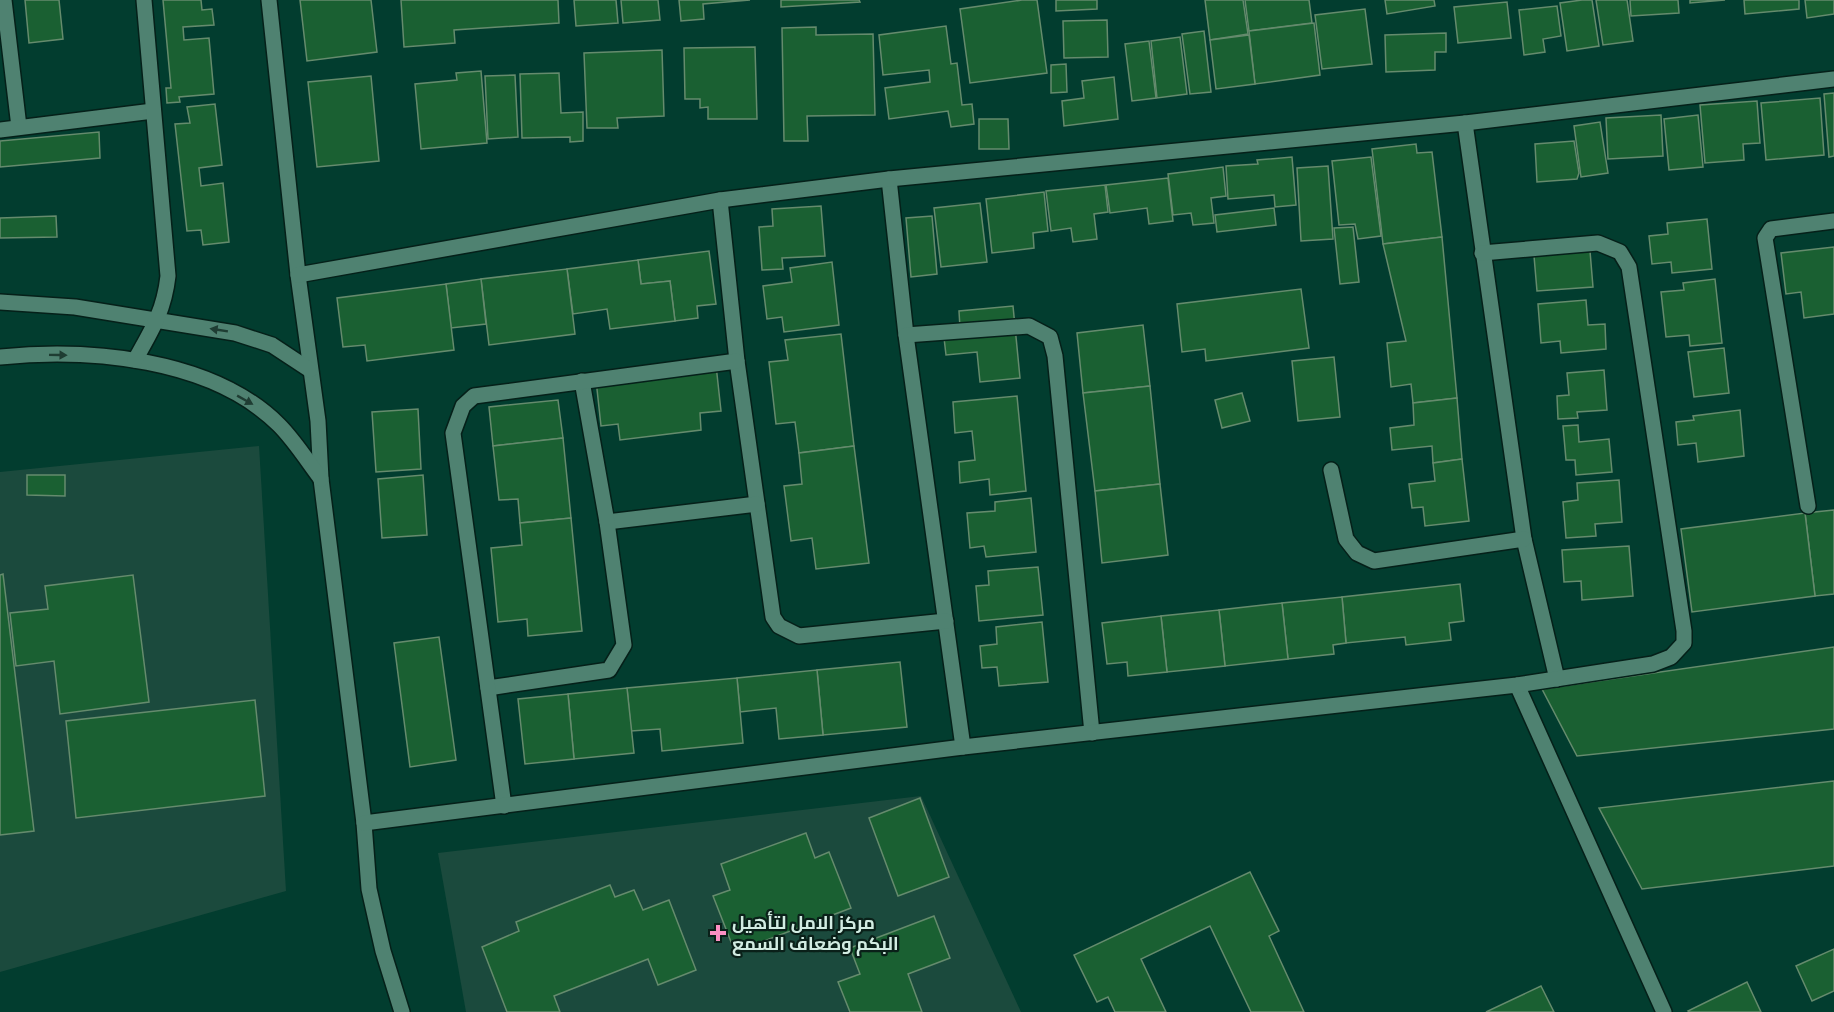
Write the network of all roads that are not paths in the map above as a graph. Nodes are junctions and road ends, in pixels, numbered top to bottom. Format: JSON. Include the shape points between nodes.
{"nodes":[{"id":1,"x":4,"y":0,"type":"edge"},
{"id":2,"x":144,"y":0,"type":"edge"},
{"id":3,"x":269,"y":0,"type":"edge"},
{"id":4,"x":1834,"y":79,"type":"edge"},
{"id":5,"x":153,"y":111,"type":"junction"},
{"id":6,"x":1465,"y":123,"type":"junction"},
{"id":7,"x":19,"y":127,"type":"junction"},
{"id":8,"x":0,"y":129,"type":"edge"},
{"id":9,"x":889,"y":179,"type":"junction"},
{"id":10,"x":720,"y":200,"type":"junction"},
{"id":11,"x":1834,"y":221,"type":"edge"},
{"id":12,"x":1482,"y":253,"type":"junction"},
{"id":13,"x":298,"y":275,"type":"junction"},
{"id":14,"x":0,"y":302,"type":"edge"},
{"id":15,"x":159,"y":319,"type":"junction"},
{"id":16,"x":906,"y":335,"type":"junction"},
{"id":17,"x":0,"y":357,"type":"edge"},
{"id":18,"x":135,"y":360,"type":"junction"},
{"id":19,"x":737,"y":361,"type":"junction"},
{"id":20,"x":310,"y":370,"type":"junction"},
{"id":21,"x":582,"y":381,"type":"junction"},
{"id":22,"x":1330,"y":470,"type":"dead end"},
{"id":23,"x":321,"y":480,"type":"junction"},
{"id":24,"x":757,"y":504,"type":"junction"},
{"id":25,"x":1808,"y":506,"type":"dead end"},
{"id":26,"x":607,"y":522,"type":"junction"},
{"id":27,"x":1524,"y":539,"type":"junction"},
{"id":28,"x":946,"y":621,"type":"junction"},
{"id":29,"x":1557,"y":679,"type":"junction"},
{"id":30,"x":1517,"y":685,"type":"junction"},
{"id":31,"x":488,"y":688,"type":"junction"},
{"id":32,"x":1092,"y":733,"type":"junction"},
{"id":33,"x":963,"y":747,"type":"junction"},
{"id":34,"x":504,"y":806,"type":"junction"},
{"id":35,"x":364,"y":823,"type":"junction"},
{"id":36,"x":402,"y":1012,"type":"edge"},
{"id":37,"x":1664,"y":1012,"type":"edge"}],
"edges":[{"from":1,"to":7,"type":"street"},
{"from":2,"to":5,"type":"street"},
{"from":3,"to":13,"type":"street"},
{"from":4,"to":6,"type":"street"},
{"from":5,"to":7,"type":"street"},
{"from":5,"to":15,"type":"street","via":[[168,276]]},
{"from":6,"to":9,"type":"street"},
{"from":6,"to":12,"type":"street"},
{"from":7,"to":8,"type":"street"},
{"from":9,"to":10,"type":"street"},
{"from":9,"to":16,"type":"street"},
{"from":10,"to":13,"type":"street"},
{"from":10,"to":19,"type":"street"},
{"from":11,"to":25,"type":"street","via":[[1771,229],[1765,238]]},
{"from":12,"to":27,"type":"street"},
{"from":12,"to":29,"type":"street","via":[[1598,243],[1620,252],[1629,267],[1684,642],[1671,657],[1653,663]]},
{"from":13,"to":20,"type":"street"},
{"from":14,"to":15,"type":"street","via":[[39,303]]},
{"from":15,"to":18,"type":"street"},
{"from":20,"to":15,"type":"street","one_way":true,"via":[[260,340]]},
{"from":16,"to":28,"type":"street"},
{"from":16,"to":32,"type":"street","via":[[1029,326],[1050,338],[1055,356]]},
{"from":17,"to":18,"type":"street","one_way":true,"via":[[55,354]]},
{"from":18,"to":23,"type":"street","one_way":true,"via":[[198,376],[258,407],[280,425]]},
{"from":19,"to":21,"type":"street"},
{"from":19,"to":24,"type":"street"},
{"from":20,"to":23,"type":"street"},
{"from":21,"to":26,"type":"street"},
{"from":21,"to":31,"type":"street","via":[[474,396],[456,419],[453,433]]},
{"from":22,"to":27,"type":"street","via":[[1346,539],[1357,553],[1374,561]]},
{"from":23,"to":35,"type":"street"},
{"from":24,"to":26,"type":"street"},
{"from":24,"to":28,"type":"street","via":[[773,617],[779,626],[799,636]]},
{"from":26,"to":31,"type":"street","via":[[624,645],[609,670]]},
{"from":27,"to":29,"type":"street"},
{"from":28,"to":33,"type":"street"},
{"from":29,"to":30,"type":"street"},
{"from":30,"to":32,"type":"street"},
{"from":30,"to":37,"type":"street"},
{"from":31,"to":34,"type":"street"},
{"from":32,"to":33,"type":"street"},
{"from":33,"to":34,"type":"street"},
{"from":34,"to":35,"type":"street"},
{"from":35,"to":36,"type":"street","via":[[369,889]]}]}
